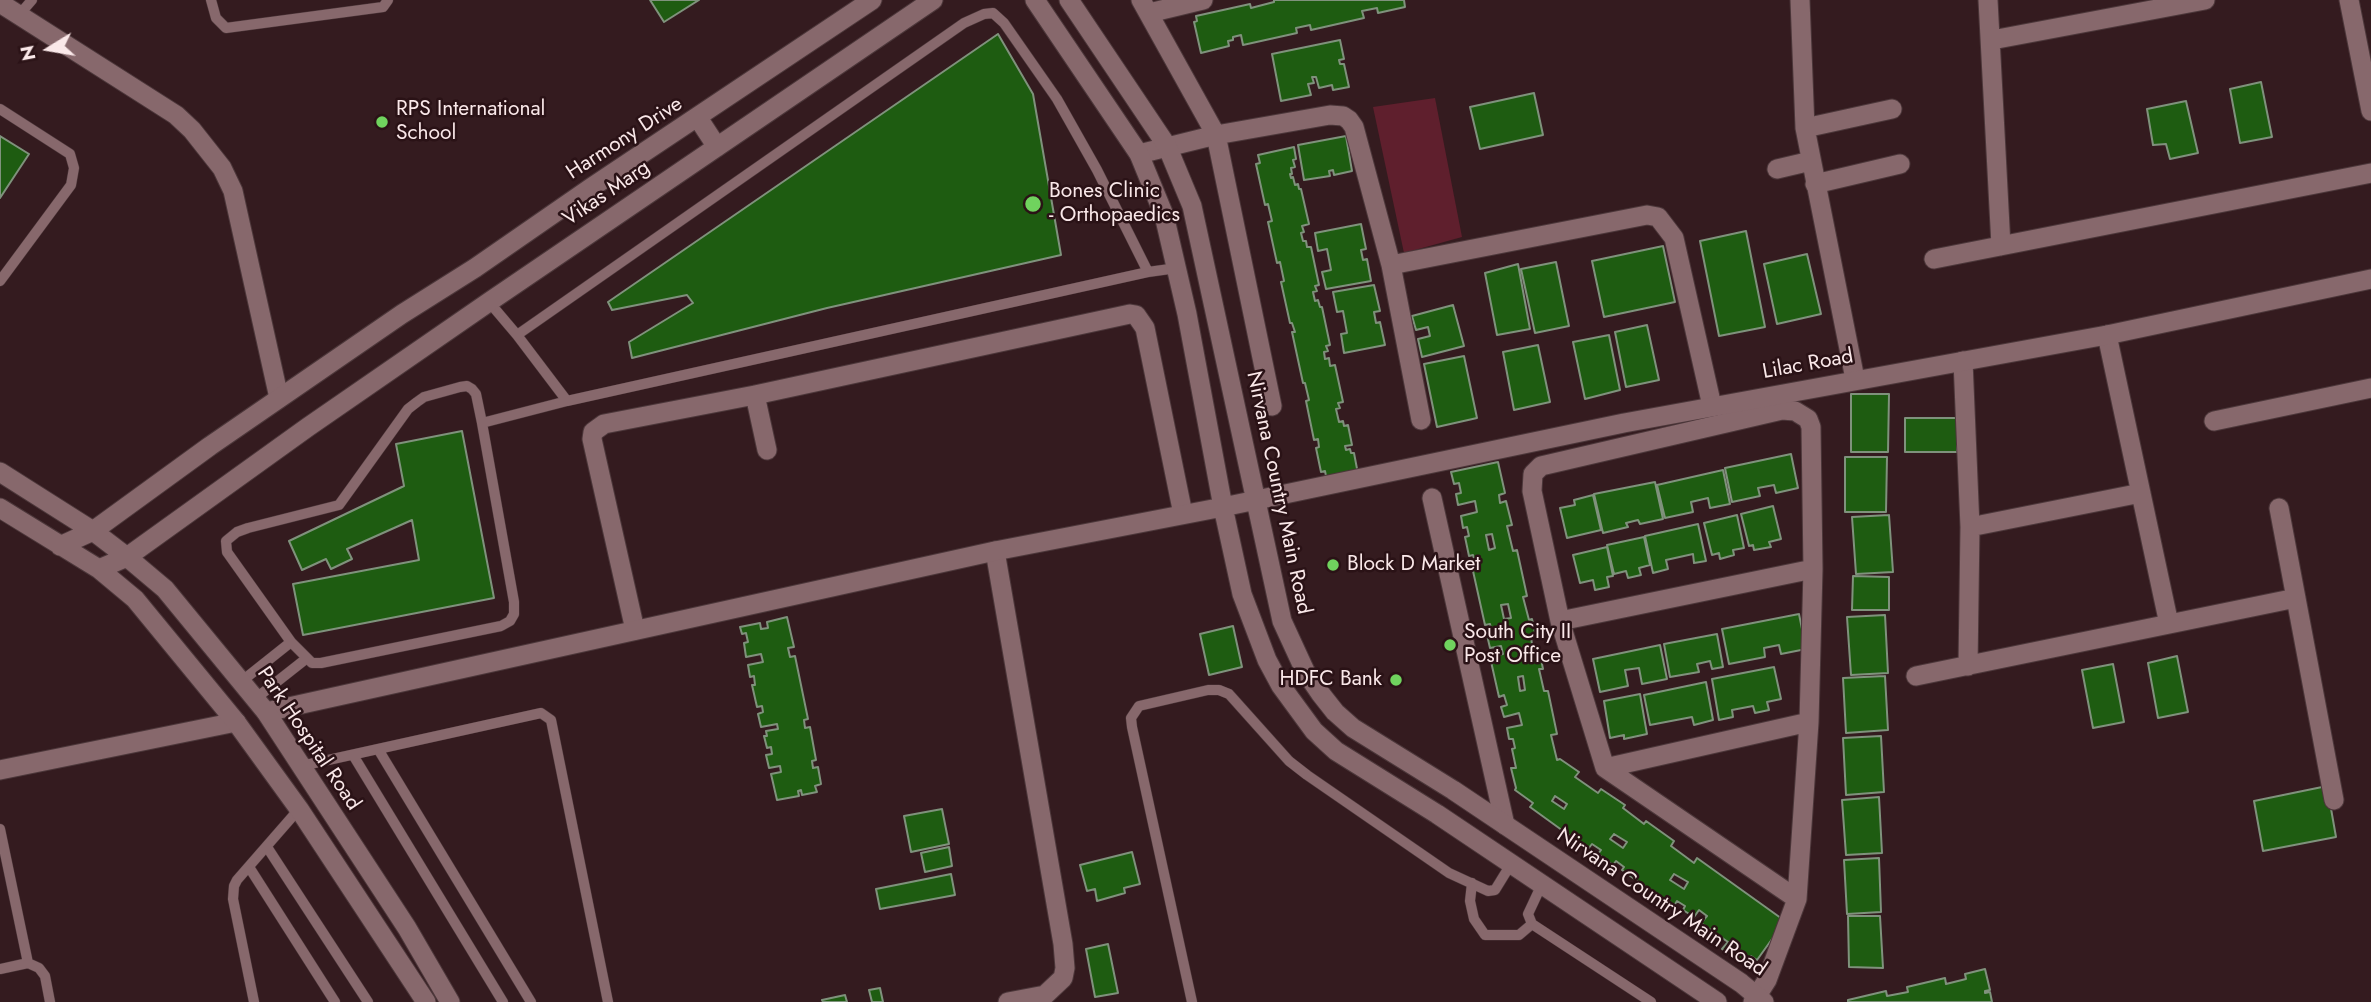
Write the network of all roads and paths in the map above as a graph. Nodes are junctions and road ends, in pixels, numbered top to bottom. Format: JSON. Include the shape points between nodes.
{"nodes":[{"id":1,"x":33,"y":0,"type":"edge"},
{"id":2,"x":211,"y":0,"type":"edge"},
{"id":3,"x":388,"y":0,"type":"edge"},
{"id":4,"x":872,"y":0,"type":"edge"},
{"id":5,"x":933,"y":0,"type":"edge"},
{"id":6,"x":1035,"y":0,"type":"edge"},
{"id":7,"x":1069,"y":0,"type":"edge"},
{"id":8,"x":1202,"y":0,"type":"edge"},
{"id":9,"x":1800,"y":0,"type":"edge"},
{"id":10,"x":1988,"y":0,"type":"edge"},
{"id":11,"x":2205,"y":0,"type":"edge"},
{"id":12,"x":2349,"y":0,"type":"edge"},
{"id":13,"x":0,"y":3,"type":"edge"},
{"id":14,"x":1145,"y":7,"type":"edge"},
{"id":15,"x":19,"y":15,"type":"junction"},
{"id":16,"x":1992,"y":40,"type":"junction"},
{"id":17,"x":1892,"y":109,"type":"dead end"},
{"id":18,"x":0,"y":110,"type":"edge"},
{"id":19,"x":2371,"y":111,"type":"edge"},
{"id":20,"x":698,"y":118,"type":"junction"},
{"id":21,"x":1805,"y":128,"type":"junction"},
{"id":22,"x":1216,"y":135,"type":"junction"},
{"id":23,"x":1167,"y":146,"type":"junction"},
{"id":24,"x":717,"y":147,"type":"junction"},
{"id":25,"x":1139,"y":154,"type":"junction"},
{"id":26,"x":1811,"y":161,"type":"junction"},
{"id":27,"x":1900,"y":164,"type":"dead end"},
{"id":28,"x":1777,"y":169,"type":"dead end"},
{"id":29,"x":2371,"y":173,"type":"edge"},
{"id":30,"x":1815,"y":184,"type":"junction"},
{"id":31,"x":2000,"y":246,"type":"junction"},
{"id":32,"x":1934,"y":259,"type":"dead end"},
{"id":33,"x":1391,"y":265,"type":"junction"},
{"id":34,"x":1177,"y":268,"type":"junction"},
{"id":35,"x":1148,"y":272,"type":"junction"},
{"id":36,"x":2371,"y":279,"type":"edge"},
{"id":37,"x":0,"y":281,"type":"edge"},
{"id":38,"x":489,"y":302,"type":"junction"},
{"id":39,"x":517,"y":335,"type":"junction"},
{"id":40,"x":2106,"y":335,"type":"junction"},
{"id":41,"x":1963,"y":361,"type":"junction"},
{"id":42,"x":1855,"y":379,"type":"junction"},
{"id":43,"x":2371,"y":388,"type":"edge"},
{"id":44,"x":755,"y":395,"type":"junction"},
{"id":45,"x":279,"y":398,"type":"junction"},
{"id":46,"x":567,"y":401,"type":"junction"},
{"id":47,"x":1712,"y":406,"type":"junction"},
{"id":48,"x":1272,"y":407,"type":"dead end"},
{"id":49,"x":1421,"y":420,"type":"dead end"},
{"id":50,"x":2214,"y":421,"type":"dead end"},
{"id":51,"x":482,"y":423,"type":"junction"},
{"id":52,"x":767,"y":450,"type":"dead end"},
{"id":53,"x":0,"y":472,"type":"edge"},
{"id":54,"x":2141,"y":493,"type":"junction"},
{"id":55,"x":1432,"y":498,"type":"dead end"},
{"id":56,"x":1254,"y":499,"type":"junction"},
{"id":57,"x":1223,"y":507,"type":"junction"},
{"id":58,"x":0,"y":508,"type":"edge"},
{"id":59,"x":2279,"y":508,"type":"dead end"},
{"id":60,"x":1183,"y":514,"type":"junction"},
{"id":61,"x":1970,"y":527,"type":"junction"},
{"id":62,"x":93,"y":531,"type":"junction"},
{"id":63,"x":60,"y":546,"type":"junction"},
{"id":64,"x":995,"y":551,"type":"junction"},
{"id":65,"x":127,"y":557,"type":"junction"},
{"id":66,"x":99,"y":569,"type":"junction"},
{"id":67,"x":1813,"y":569,"type":"junction"},
{"id":68,"x":2296,"y":598,"type":"junction"},
{"id":69,"x":1560,"y":621,"type":"junction"},
{"id":70,"x":2169,"y":624,"type":"junction"},
{"id":71,"x":635,"y":630,"type":"junction"},
{"id":72,"x":292,"y":642,"type":"junction"},
{"id":73,"x":307,"y":658,"type":"junction"},
{"id":74,"x":1968,"y":666,"type":"junction"},
{"id":75,"x":1916,"y":677,"type":"dead end"},
{"id":76,"x":242,"y":681,"type":"junction"},
{"id":77,"x":261,"y":706,"type":"junction"},
{"id":78,"x":236,"y":722,"type":"junction"},
{"id":79,"x":1809,"y":722,"type":"junction"},
{"id":80,"x":378,"y":749,"type":"junction"},
{"id":81,"x":353,"y":755,"type":"junction"},
{"id":82,"x":301,"y":766,"type":"junction"},
{"id":83,"x":1605,"y":768,"type":"junction"},
{"id":84,"x":0,"y":770,"type":"edge"},
{"id":85,"x":2334,"y":800,"type":"dead end"},
{"id":86,"x":299,"y":809,"type":"junction"},
{"id":87,"x":1505,"y":825,"type":"junction"},
{"id":88,"x":0,"y":829,"type":"edge"},
{"id":89,"x":267,"y":846,"type":"junction"},
{"id":90,"x":1511,"y":864,"type":"junction"},
{"id":91,"x":249,"y":867,"type":"junction"},
{"id":92,"x":1472,"y":883,"type":"junction"},
{"id":93,"x":1542,"y":884,"type":"junction"},
{"id":94,"x":1797,"y":899,"type":"junction"},
{"id":95,"x":1532,"y":925,"type":"junction"},
{"id":96,"x":28,"y":963,"type":"junction"},
{"id":97,"x":0,"y":969,"type":"edge"},
{"id":98,"x":1758,"y":1000,"type":"edge"},
{"id":99,"x":50,"y":1002,"type":"edge"},
{"id":100,"x":254,"y":1002,"type":"edge"},
{"id":101,"x":335,"y":1002,"type":"edge"},
{"id":102,"x":368,"y":1002,"type":"edge"},
{"id":103,"x":426,"y":1002,"type":"edge"},
{"id":104,"x":450,"y":1002,"type":"edge"},
{"id":105,"x":503,"y":1002,"type":"edge"},
{"id":106,"x":531,"y":1002,"type":"edge"},
{"id":107,"x":608,"y":1002,"type":"edge"},
{"id":108,"x":1008,"y":1002,"type":"edge"},
{"id":109,"x":1192,"y":1002,"type":"edge"},
{"id":110,"x":1651,"y":1002,"type":"edge"},
{"id":111,"x":1717,"y":1002,"type":"edge"}],
"edges":[{"from":1,"to":15,"type":"lane"},
{"from":2,"to":3,"type":"lane","via":[[216,18],[226,28],[383,7]]},
{"from":4,"to":20,"type":"street","name":"Harmony Drive"},
{"from":5,"to":24,"type":"street","name":"Vikas Marg"},
{"from":6,"to":25,"type":"street"},
{"from":7,"to":23,"type":"street","name":"Nirvana Country Main Road"},
{"from":8,"to":14,"type":"street"},
{"from":9,"to":21,"type":"street"},
{"from":10,"to":16,"type":"street"},
{"from":11,"to":16,"type":"street"},
{"from":12,"to":19,"type":"street"},
{"from":13,"to":15,"type":"street"},
{"from":14,"to":22,"type":"street"},
{"from":15,"to":45,"type":"street","via":[[176,115],[222,167],[233,191]]},
{"from":16,"to":31,"type":"street"},
{"from":17,"to":21,"type":"street"},
{"from":18,"to":37,"type":"lane","via":[[70,154],[74,168],[71,185]]},
{"from":20,"to":24,"type":"street"},
{"from":20,"to":45,"type":"street","name":"Harmony Drive"},
{"from":21,"to":26,"type":"street"},
{"from":22,"to":23,"type":"street"},
{"from":22,"to":33,"type":"street","via":[[1330,114],[1349,120]]},
{"from":22,"to":48,"type":"street"},
{"from":23,"to":25,"type":"street"},
{"from":23,"to":56,"type":"street","name":"Nirvana Country Main Road","via":[[1194,216]]},
{"from":24,"to":38,"type":"street","name":"Vikas Marg"},
{"from":25,"to":34,"type":"street","via":[[1164,215]]},
{"from":26,"to":28,"type":"street"},
{"from":26,"to":30,"type":"street"},
{"from":27,"to":30,"type":"street"},
{"from":29,"to":31,"type":"street"},
{"from":30,"to":42,"type":"street"},
{"from":31,"to":32,"type":"street"},
{"from":33,"to":47,"type":"street","via":[[1647,215],[1658,217],[1674,238]]},
{"from":33,"to":49,"type":"street"},
{"from":34,"to":35,"type":"lane"},
{"from":34,"to":57,"type":"street"},
{"from":35,"to":39,"type":"lane","via":[[1057,99],[993,13],[964,23]]},
{"from":35,"to":46,"type":"lane"},
{"from":36,"to":40,"type":"street","name":"Lilac Road"},
{"from":38,"to":39,"type":"lane"},
{"from":38,"to":65,"type":"street","name":"Vikas Marg"},
{"from":39,"to":46,"type":"lane"},
{"from":40,"to":41,"type":"street","name":"Lilac Road"},
{"from":40,"to":54,"type":"street"},
{"from":41,"to":42,"type":"street","name":"Lilac Road"},
{"from":41,"to":61,"type":"street"},
{"from":42,"to":47,"type":"street","name":"Lilac Road"},
{"from":43,"to":50,"type":"street"},
{"from":44,"to":52,"type":"street"},
{"from":44,"to":60,"type":"street","via":[[1136,315],[1145,328]]},
{"from":44,"to":71,"type":"street","via":[[604,424],[593,432]]},
{"from":45,"to":62,"type":"street","name":"Harmony Drive"},
{"from":46,"to":51,"type":"lane"},
{"from":47,"to":56,"type":"street","name":"Lilac Road"},
{"from":51,"to":72,"type":"lane","via":[[476,394],[467,386],[425,397],[408,409],[339,505],[248,528],[226,541],[227,552]]},
{"from":51,"to":73,"type":"lane","via":[[514,602],[510,621],[321,663]]},
{"from":53,"to":62,"type":"street"},
{"from":54,"to":61,"type":"street"},
{"from":54,"to":70,"type":"street"},
{"from":55,"to":87,"type":"street"},
{"from":56,"to":57,"type":"street","name":"Lilac Road"},
{"from":56,"to":87,"type":"street","name":"Nirvana Country Main Road","via":[[1282,621],[1320,693],[1353,728]]},
{"from":57,"to":60,"type":"street","name":"Lilac Road"},
{"from":57,"to":90,"type":"street","via":[[1242,594],[1267,660],[1314,731],[1347,758]]},
{"from":58,"to":63,"type":"street"},
{"from":59,"to":68,"type":"street"},
{"from":60,"to":64,"type":"street","name":"Lilac Road"},
{"from":61,"to":74,"type":"street"},
{"from":62,"to":63,"type":"street","name":"Harmony Drive"},
{"from":62,"to":65,"type":"street","name":"Park Hospital Road"},
{"from":63,"to":66,"type":"street"},
{"from":64,"to":71,"type":"street","name":"Lilac Road"},
{"from":64,"to":108,"type":"street","via":[[1065,968],[1062,978],[1045,995]]},
{"from":65,"to":66,"type":"street","name":"Vikas Marg"},
{"from":65,"to":76,"type":"street","name":"Park Hospital Road","via":[[165,589]]},
{"from":66,"to":78,"type":"street","via":[[135,599]]},
{"from":67,"to":69,"type":"street"},
{"from":67,"to":69,"type":"street","via":[[1811,426],[1802,414],[1782,410],[1541,466],[1533,474],[1532,491]]},
{"from":67,"to":79,"type":"street"},
{"from":68,"to":70,"type":"street"},
{"from":68,"to":85,"type":"street"},
{"from":69,"to":83,"type":"street"},
{"from":70,"to":74,"type":"street"},
{"from":71,"to":77,"type":"street","name":"Lilac Road"},
{"from":72,"to":73,"type":"lane"},
{"from":72,"to":76,"type":"lane"},
{"from":73,"to":77,"type":"lane"},
{"from":74,"to":75,"type":"street"},
{"from":76,"to":77,"type":"street","name":"Park Hospital Road"},
{"from":77,"to":82,"type":"street","name":"Park Hospital Road"},
{"from":78,"to":84,"type":"street"},
{"from":78,"to":86,"type":"street"},
{"from":79,"to":83,"type":"street"},
{"from":79,"to":94,"type":"street"},
{"from":80,"to":81,"type":"lane"},
{"from":80,"to":106,"type":"lane"},
{"from":80,"to":107,"type":"lane","via":[[541,713],[551,720]]},
{"from":81,"to":82,"type":"lane"},
{"from":81,"to":105,"type":"lane"},
{"from":82,"to":104,"type":"street","name":"Park Hospital Road"},
{"from":83,"to":94,"type":"street"},
{"from":86,"to":89,"type":"lane"},
{"from":86,"to":103,"type":"street"},
{"from":87,"to":98,"type":"street","name":"Nirvana Country Main Road"},
{"from":88,"to":96,"type":"lane"},
{"from":89,"to":91,"type":"lane"},
{"from":89,"to":102,"type":"lane"},
{"from":90,"to":92,"type":"lane","via":[[1495,890]]},
{"from":90,"to":93,"type":"street"},
{"from":91,"to":100,"type":"lane","via":[[237,880],[233,899]]},
{"from":91,"to":101,"type":"lane"},
{"from":92,"to":95,"type":"lane","via":[[1474,919],[1485,935],[1519,935]]},
{"from":92,"to":109,"type":"lane","via":[[1449,873],[1289,761],[1229,694],[1208,690],[1139,706],[1131,718],[1132,727]]},
{"from":93,"to":95,"type":"lane","via":[[1528,914]]},
{"from":93,"to":111,"type":"street"},
{"from":94,"to":98,"type":"street"},
{"from":95,"to":110,"type":"lane"},
{"from":96,"to":97,"type":"lane"},
{"from":96,"to":99,"type":"lane","via":[[45,976]]}]}
